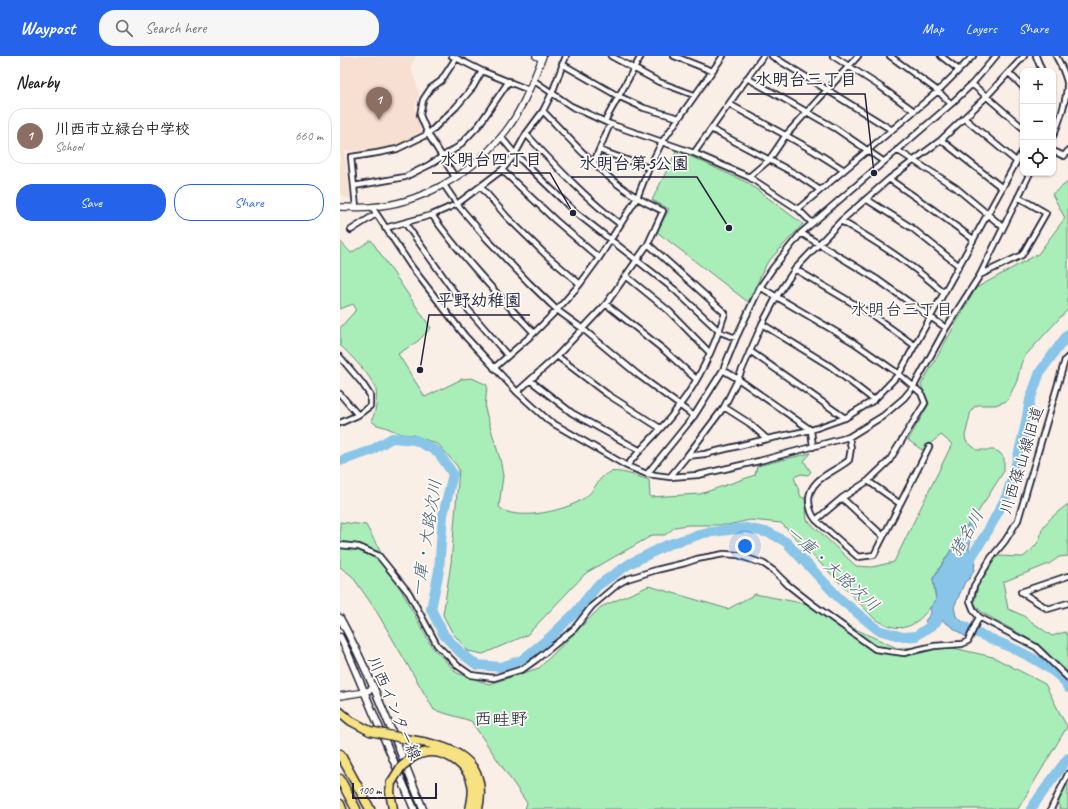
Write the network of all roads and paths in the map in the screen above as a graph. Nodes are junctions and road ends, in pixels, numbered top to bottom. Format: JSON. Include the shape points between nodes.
{"nodes":[{"id":1,"x":536,"y":56,"type":"edge"},
{"id":2,"x":566,"y":56,"type":"edge"},
{"id":3,"x":611,"y":56,"type":"edge"},
{"id":4,"x":641,"y":56,"type":"edge"},
{"id":5,"x":674,"y":56,"type":"edge"},
{"id":6,"x":723,"y":56,"type":"edge"},
{"id":7,"x":762,"y":56,"type":"edge"},
{"id":8,"x":772,"y":56,"type":"edge"},
{"id":9,"x":833,"y":56,"type":"edge"},
{"id":10,"x":858,"y":56,"type":"edge"},
{"id":11,"x":890,"y":56,"type":"edge"},
{"id":12,"x":941,"y":56,"type":"edge"},
{"id":13,"x":973,"y":56,"type":"edge"},
{"id":14,"x":996,"y":56,"type":"edge"},
{"id":15,"x":1024,"y":56,"type":"edge"},
{"id":16,"x":1036,"y":56,"type":"edge"},
{"id":17,"x":1056,"y":56,"type":"edge"},
{"id":18,"x":454,"y":57,"type":"edge"},
{"id":19,"x":543,"y":57,"type":"edge"},
{"id":20,"x":562,"y":64,"type":"junction"},
{"id":21,"x":849,"y":67,"type":"junction"},
{"id":22,"x":1041,"y":68,"type":"edge"},
{"id":23,"x":634,"y":69,"type":"junction"},
{"id":24,"x":959,"y":70,"type":"junction"},
{"id":25,"x":482,"y":71,"type":"junction"},
{"id":26,"x":712,"y":71,"type":"junction"},
{"id":27,"x":1009,"y":73,"type":"junction"},
{"id":28,"x":747,"y":78,"type":"junction"},
{"id":29,"x":533,"y":80,"type":"junction"},
{"id":30,"x":509,"y":82,"type":"junction"},
{"id":31,"x":1067,"y":82,"type":"edge"},
{"id":32,"x":972,"y":84,"type":"junction"},
{"id":33,"x":1020,"y":84,"type":"edge"},
{"id":34,"x":529,"y":90,"type":"junction"},
{"id":35,"x":828,"y":90,"type":"junction"},
{"id":36,"x":938,"y":91,"type":"junction"},
{"id":37,"x":552,"y":93,"type":"junction"},
{"id":38,"x":694,"y":95,"type":"junction"},
{"id":39,"x":618,"y":96,"type":"junction"},
{"id":40,"x":986,"y":97,"type":"junction"},
{"id":41,"x":729,"y":104,"type":"junction"},
{"id":42,"x":951,"y":104,"type":"junction"},
{"id":43,"x":543,"y":111,"type":"junction"},
{"id":44,"x":914,"y":111,"type":"junction"},
{"id":45,"x":807,"y":113,"type":"junction"},
{"id":46,"x":679,"y":118,"type":"junction"},
{"id":47,"x":964,"y":118,"type":"junction"},
{"id":48,"x":607,"y":122,"type":"junction"},
{"id":49,"x":1020,"y":125,"type":"edge"},
{"id":50,"x":711,"y":129,"type":"junction"},
{"id":51,"x":892,"y":130,"type":"junction"},
{"id":52,"x":1056,"y":130,"type":"edge"},
{"id":53,"x":428,"y":134,"type":"junction"},
{"id":54,"x":526,"y":134,"type":"junction"},
{"id":55,"x":786,"y":135,"type":"junction"},
{"id":56,"x":502,"y":137,"type":"junction"},
{"id":57,"x":941,"y":140,"type":"junction"},
{"id":58,"x":662,"y":142,"type":"junction"},
{"id":59,"x":600,"y":150,"type":"junction"},
{"id":60,"x":867,"y":150,"type":"junction"},
{"id":61,"x":897,"y":150,"type":"junction"},
{"id":62,"x":1056,"y":152,"type":"edge"},
{"id":63,"x":1068,"y":152,"type":"edge"},
{"id":64,"x":694,"y":153,"type":"junction"},
{"id":65,"x":515,"y":154,"type":"junction"},
{"id":66,"x":1020,"y":155,"type":"edge"},
{"id":67,"x":443,"y":157,"type":"junction"},
{"id":68,"x":769,"y":160,"type":"junction"},
{"id":69,"x":915,"y":161,"type":"junction"},
{"id":70,"x":1016,"y":161,"type":"junction"},
{"id":71,"x":594,"y":162,"type":"junction"},
{"id":72,"x":883,"y":162,"type":"junction"},
{"id":73,"x":649,"y":168,"type":"junction"},
{"id":74,"x":502,"y":170,"type":"junction"},
{"id":75,"x":844,"y":170,"type":"junction"},
{"id":76,"x":1028,"y":176,"type":"edge"},
{"id":77,"x":455,"y":177,"type":"junction"},
{"id":78,"x":749,"y":177,"type":"junction"},
{"id":79,"x":889,"y":179,"type":"junction"},
{"id":80,"x":444,"y":184,"type":"junction"},
{"id":81,"x":354,"y":186,"type":"junction"},
{"id":82,"x":481,"y":187,"type":"junction"},
{"id":83,"x":1001,"y":187,"type":"junction"},
{"id":84,"x":820,"y":190,"type":"junction"},
{"id":85,"x":1018,"y":197,"type":"junction"},
{"id":86,"x":637,"y":198,"type":"junction"},
{"id":87,"x":866,"y":199,"type":"junction"},
{"id":88,"x":457,"y":204,"type":"junction"},
{"id":89,"x":340,"y":207,"type":"edge"},
{"id":90,"x":356,"y":207,"type":"junction"},
{"id":91,"x":372,"y":207,"type":"junction"},
{"id":92,"x":798,"y":209,"type":"junction"},
{"id":93,"x":987,"y":213,"type":"junction"},
{"id":94,"x":376,"y":214,"type":"junction"},
{"id":95,"x":432,"y":215,"type":"junction"},
{"id":96,"x":841,"y":221,"type":"junction"},
{"id":97,"x":405,"y":223,"type":"junction"},
{"id":98,"x":812,"y":223,"type":"junction"},
{"id":99,"x":620,"y":224,"type":"junction"},
{"id":100,"x":1003,"y":227,"type":"junction"},
{"id":101,"x":385,"y":228,"type":"junction"},
{"id":102,"x":351,"y":230,"type":"dead end"},
{"id":103,"x":802,"y":233,"type":"junction"},
{"id":104,"x":611,"y":240,"type":"junction"},
{"id":105,"x":973,"y":240,"type":"junction"},
{"id":106,"x":819,"y":243,"type":"junction"},
{"id":107,"x":648,"y":244,"type":"junction"},
{"id":108,"x":599,"y":258,"type":"junction"},
{"id":109,"x":637,"y":260,"type":"junction"},
{"id":110,"x":958,"y":265,"type":"junction"},
{"id":111,"x":795,"y":269,"type":"junction"},
{"id":112,"x":980,"y":275,"type":"junction"},
{"id":113,"x":626,"y":276,"type":"junction"},
{"id":114,"x":580,"y":284,"type":"junction"},
{"id":115,"x":760,"y":287,"type":"junction"},
{"id":116,"x":944,"y":292,"type":"junction"},
{"id":117,"x":777,"y":296,"type":"junction"},
{"id":118,"x":606,"y":304,"type":"junction"},
{"id":119,"x":557,"y":310,"type":"junction"},
{"id":120,"x":930,"y":317,"type":"junction"},
{"id":121,"x":762,"y":324,"type":"junction"},
{"id":122,"x":946,"y":328,"type":"junction"},
{"id":123,"x":582,"y":329,"type":"junction"},
{"id":124,"x":720,"y":332,"type":"junction"},
{"id":125,"x":534,"y":333,"type":"junction"},
{"id":126,"x":736,"y":338,"type":"junction"},
{"id":127,"x":914,"y":345,"type":"junction"},
{"id":128,"x":750,"y":351,"type":"junction"},
{"id":129,"x":710,"y":353,"type":"junction"},
{"id":130,"x":508,"y":356,"type":"junction"},
{"id":131,"x":558,"y":356,"type":"junction"},
{"id":132,"x":340,"y":357,"type":"edge"},
{"id":133,"x":1068,"y":357,"type":"edge"},
{"id":134,"x":494,"y":368,"type":"junction"},
{"id":135,"x":723,"y":370,"type":"junction"},
{"id":136,"x":899,"y":374,"type":"junction"},
{"id":137,"x":696,"y":379,"type":"junction"},
{"id":138,"x":738,"y":379,"type":"junction"},
{"id":139,"x":531,"y":381,"type":"junction"},
{"id":140,"x":914,"y":386,"type":"junction"},
{"id":141,"x":517,"y":392,"type":"junction"},
{"id":142,"x":340,"y":394,"type":"edge"},
{"id":143,"x":874,"y":400,"type":"junction"},
{"id":144,"x":679,"y":406,"type":"junction"},
{"id":145,"x":724,"y":407,"type":"junction"},
{"id":146,"x":358,"y":415,"type":"junction"},
{"id":147,"x":694,"y":416,"type":"junction"},
{"id":148,"x":845,"y":418,"type":"junction"},
{"id":149,"x":340,"y":423,"type":"edge"},
{"id":150,"x":660,"y":428,"type":"junction"},
{"id":151,"x":811,"y":430,"type":"junction"},
{"id":152,"x":849,"y":437,"type":"junction"},
{"id":153,"x":767,"y":439,"type":"junction"},
{"id":154,"x":813,"y":447,"type":"junction"},
{"id":155,"x":929,"y":447,"type":"dead end"},
{"id":156,"x":639,"y":450,"type":"junction"},
{"id":157,"x":687,"y":456,"type":"junction"},
{"id":158,"x":627,"y":466,"type":"junction"},
{"id":159,"x":648,"y":474,"type":"junction"},
{"id":160,"x":670,"y":477,"type":"junction"},
{"id":161,"x":868,"y":481,"type":"junction"},
{"id":162,"x":842,"y":498,"type":"junction"},
{"id":163,"x":899,"y":503,"type":"junction"},
{"id":164,"x":816,"y":520,"type":"junction"},
{"id":165,"x":882,"y":536,"type":"junction"},
{"id":166,"x":340,"y":545,"type":"edge"},
{"id":167,"x":1068,"y":576,"type":"edge"},
{"id":168,"x":1068,"y":603,"type":"edge"},
{"id":169,"x":340,"y":618,"type":"edge"},
{"id":170,"x":978,"y":619,"type":"junction"},
{"id":171,"x":340,"y":637,"type":"edge"},
{"id":172,"x":1068,"y":678,"type":"edge"},
{"id":173,"x":374,"y":688,"type":"junction"},
{"id":174,"x":365,"y":692,"type":"junction"},
{"id":175,"x":340,"y":696,"type":"edge"},
{"id":176,"x":340,"y":712,"type":"edge"},
{"id":177,"x":340,"y":754,"type":"edge"},
{"id":178,"x":1068,"y":774,"type":"edge"},
{"id":179,"x":340,"y":779,"type":"edge"},
{"id":180,"x":340,"y":804,"type":"edge"},
{"id":181,"x":342,"y":809,"type":"edge"},
{"id":182,"x":356,"y":809,"type":"edge"},
{"id":183,"x":370,"y":809,"type":"edge"},
{"id":184,"x":393,"y":809,"type":"edge"},
{"id":185,"x":414,"y":809,"type":"edge"},
{"id":186,"x":423,"y":809,"type":"edge"},
{"id":187,"x":470,"y":809,"type":"edge"},
{"id":188,"x":478,"y":809,"type":"edge"},
{"id":189,"x":1051,"y":809,"type":"edge"}],
"edges":[{"from":1,"to":19,"type":"street"},
{"from":2,"to":20,"type":"street"},
{"from":3,"to":23,"type":"street"},
{"from":4,"to":23,"type":"street"},
{"from":5,"to":26,"type":"street"},
{"from":6,"to":26,"type":"street"},
{"from":7,"to":28,"type":"street"},
{"from":8,"to":35,"type":"street"},
{"from":9,"to":21,"type":"street"},
{"from":10,"to":21,"type":"street"},
{"from":11,"to":36,"type":"street"},
{"from":12,"to":24,"type":"street"},
{"from":13,"to":24,"type":"street"},
{"from":14,"to":32,"type":"street"},
{"from":15,"to":27,"type":"street"},
{"from":16,"to":22,"type":"street"},
{"from":17,"to":31,"type":"street"},
{"from":18,"to":25,"type":"street"},
{"from":18,"to":53,"type":"street","via":[[442,81],[431,88],[424,100],[420,115]]},
{"from":19,"to":29,"type":"street"},
{"from":20,"to":37,"type":"street"},
{"from":20,"to":39,"type":"street"},
{"from":21,"to":35,"type":"street"},
{"from":21,"to":44,"type":"street"},
{"from":23,"to":38,"type":"street"},
{"from":23,"to":39,"type":"street"},
{"from":24,"to":36,"type":"street"},
{"from":25,"to":30,"type":"street"},
{"from":25,"to":53,"type":"street","via":[[473,87],[456,107]]},
{"from":26,"to":38,"type":"street"},
{"from":27,"to":33,"type":"street"},
{"from":27,"to":40,"type":"street"},
{"from":28,"to":41,"type":"street"},
{"from":28,"to":45,"type":"street"},
{"from":29,"to":34,"type":"street"},
{"from":29,"to":37,"type":"street"},
{"from":30,"to":34,"type":"street"},
{"from":30,"to":67,"type":"street","via":[[479,125],[458,147]]},
{"from":31,"to":52,"type":"street"},
{"from":32,"to":40,"type":"street"},
{"from":32,"to":42,"type":"street"},
{"from":34,"to":56,"type":"street"},
{"from":35,"to":45,"type":"street"},
{"from":35,"to":51,"type":"street"},
{"from":36,"to":42,"type":"street"},
{"from":36,"to":44,"type":"street"},
{"from":37,"to":43,"type":"street"},
{"from":37,"to":48,"type":"street","via":[[571,106]]},
{"from":38,"to":46,"type":"street"},
{"from":39,"to":46,"type":"street","via":[[644,108]]},
{"from":39,"to":48,"type":"street"},
{"from":40,"to":47,"type":"street"},
{"from":40,"to":49,"type":"street"},
{"from":41,"to":50,"type":"street"},
{"from":41,"to":55,"type":"street"},
{"from":42,"to":61,"type":"street"},
{"from":43,"to":54,"type":"street"},
{"from":43,"to":71,"type":"street"},
{"from":44,"to":51,"type":"street"},
{"from":45,"to":55,"type":"street"},
{"from":45,"to":60,"type":"street"},
{"from":46,"to":58,"type":"street"},
{"from":47,"to":57,"type":"street"},
{"from":47,"to":70,"type":"street"},
{"from":48,"to":58,"type":"street"},
{"from":48,"to":59,"type":"street"},
{"from":50,"to":64,"type":"street"},
{"from":50,"to":68,"type":"street"},
{"from":51,"to":60,"type":"street"},
{"from":53,"to":67,"type":"street"},
{"from":53,"to":81,"type":"street","via":[[377,154],[351,157]]},
{"from":54,"to":65,"type":"street"},
{"from":54,"to":99,"type":"street","via":[[598,208]]},
{"from":55,"to":68,"type":"street"},
{"from":55,"to":75,"type":"street"},
{"from":56,"to":65,"type":"street"},
{"from":56,"to":77,"type":"street","via":[[483,156]]},
{"from":57,"to":69,"type":"street"},
{"from":57,"to":83,"type":"street"},
{"from":58,"to":64,"type":"street"},
{"from":58,"to":73,"type":"street"},
{"from":59,"to":71,"type":"street"},
{"from":59,"to":73,"type":"street"},
{"from":60,"to":72,"type":"street"},
{"from":60,"to":75,"type":"street"},
{"from":61,"to":69,"type":"street"},
{"from":61,"to":72,"type":"street"},
{"from":62,"to":63,"type":"street","via":[[1064,156]]},
{"from":64,"to":78,"type":"street"},
{"from":65,"to":74,"type":"street"},
{"from":65,"to":104,"type":"street","via":[[575,212]]},
{"from":66,"to":70,"type":"street"},
{"from":67,"to":77,"type":"street"},
{"from":67,"to":81,"type":"street","via":[[405,177]]},
{"from":68,"to":78,"type":"street"},
{"from":68,"to":84,"type":"street"},
{"from":69,"to":79,"type":"street"},
{"from":69,"to":93,"type":"street","via":[[955,187]]},
{"from":70,"to":83,"type":"street"},
{"from":71,"to":86,"type":"street"},
{"from":72,"to":98,"type":"street"},
{"from":73,"to":86,"type":"street"},
{"from":74,"to":82,"type":"street"},
{"from":74,"to":108,"type":"street"},
{"from":75,"to":84,"type":"street"},
{"from":76,"to":85,"type":"street"},
{"from":77,"to":80,"type":"street"},
{"from":78,"to":92,"type":"street"},
{"from":79,"to":87,"type":"street"},
{"from":79,"to":105,"type":"street"},
{"from":80,"to":88,"type":"street"},
{"from":80,"to":91,"type":"street","via":[[399,202]]},
{"from":81,"to":90,"type":"street"},
{"from":82,"to":88,"type":"street"},
{"from":82,"to":114,"type":"street","via":[[507,218]]},
{"from":83,"to":93,"type":"street"},
{"from":84,"to":92,"type":"street"},
{"from":85,"to":100,"type":"street"},
{"from":85,"to":112,"type":"street","via":[[1046,213],[1022,255]]},
{"from":86,"to":99,"type":"street"},
{"from":86,"to":107,"type":"street","via":[[663,211]]},
{"from":87,"to":96,"type":"street"},
{"from":87,"to":110,"type":"street","via":[[912,228]]},
{"from":88,"to":95,"type":"street"},
{"from":88,"to":119,"type":"street","via":[[504,258]]},
{"from":89,"to":90,"type":"street"},
{"from":90,"to":91,"type":"street"},
{"from":91,"to":94,"type":"street"},
{"from":92,"to":98,"type":"street"},
{"from":93,"to":100,"type":"street"},
{"from":93,"to":105,"type":"street"},
{"from":94,"to":101,"type":"street"},
{"from":94,"to":102,"type":"street"},
{"from":95,"to":97,"type":"street"},
{"from":95,"to":125,"type":"street","via":[[481,276]]},
{"from":96,"to":106,"type":"street"},
{"from":96,"to":116,"type":"street","via":[[896,255]]},
{"from":97,"to":101,"type":"street"},
{"from":97,"to":130,"type":"street","via":[[460,300]]},
{"from":98,"to":103,"type":"street"},
{"from":99,"to":104,"type":"street"},
{"from":100,"to":112,"type":"street"},
{"from":101,"to":134,"type":"street","via":[[465,336]]},
{"from":103,"to":106,"type":"street"},
{"from":103,"to":115,"type":"street"},
{"from":104,"to":108,"type":"street"},
{"from":104,"to":109,"type":"street"},
{"from":105,"to":110,"type":"street"},
{"from":106,"to":111,"type":"street"},
{"from":106,"to":120,"type":"street"},
{"from":107,"to":109,"type":"street"},
{"from":107,"to":124,"type":"street","via":[[726,313]]},
{"from":108,"to":114,"type":"street"},
{"from":109,"to":113,"type":"street"},
{"from":109,"to":124,"type":"street","via":[[675,290]]},
{"from":110,"to":116,"type":"street"},
{"from":111,"to":117,"type":"street"},
{"from":111,"to":127,"type":"street","via":[[871,314]]},
{"from":112,"to":122,"type":"street"},
{"from":113,"to":118,"type":"street"},
{"from":113,"to":129,"type":"street","via":[[669,311]]},
{"from":114,"to":119,"type":"street"},
{"from":115,"to":117,"type":"street"},
{"from":115,"to":126,"type":"street"},
{"from":116,"to":120,"type":"street"},
{"from":117,"to":121,"type":"street"},
{"from":117,"to":136,"type":"street","via":[[853,342]]},
{"from":118,"to":123,"type":"street"},
{"from":118,"to":137,"type":"street"},
{"from":119,"to":123,"type":"street"},
{"from":119,"to":125,"type":"street"},
{"from":120,"to":122,"type":"street"},
{"from":120,"to":127,"type":"street"},
{"from":121,"to":128,"type":"street"},
{"from":121,"to":143,"type":"street","via":[[830,366]]},
{"from":122,"to":140,"type":"street"},
{"from":123,"to":131,"type":"street"},
{"from":123,"to":144,"type":"street"},
{"from":124,"to":126,"type":"street"},
{"from":124,"to":129,"type":"street"},
{"from":125,"to":130,"type":"street"},
{"from":126,"to":135,"type":"street"},
{"from":127,"to":136,"type":"street"},
{"from":128,"to":138,"type":"street"},
{"from":128,"to":148,"type":"street"},
{"from":129,"to":137,"type":"street"},
{"from":130,"to":134,"type":"street"},
{"from":131,"to":139,"type":"street"},
{"from":131,"to":150,"type":"street","via":[[607,394]]},
{"from":132,"to":146,"type":"street","via":[[370,395],[370,406]]},
{"from":133,"to":170,"type":"street","name":"川西篠山線旧道","via":[[1018,520],[990,558],[974,586],[970,601]]},
{"from":134,"to":141,"type":"street"},
{"from":135,"to":138,"type":"street"},
{"from":135,"to":147,"type":"street"},
{"from":136,"to":140,"type":"street"},
{"from":136,"to":143,"type":"street"},
{"from":137,"to":144,"type":"street"},
{"from":138,"to":145,"type":"street"},
{"from":138,"to":151,"type":"street"},
{"from":139,"to":141,"type":"street"},
{"from":139,"to":156,"type":"street","via":[[572,414]]},
{"from":140,"to":152,"type":"street","via":[[883,416]]},
{"from":140,"to":161,"type":"street","via":[[921,393],[925,403],[888,461]]},
{"from":141,"to":158,"type":"street","via":[[548,421]]},
{"from":142,"to":146,"type":"street"},
{"from":143,"to":148,"type":"street"},
{"from":144,"to":147,"type":"street"},
{"from":144,"to":150,"type":"street"},
{"from":145,"to":153,"type":"street","via":[[749,423]]},
{"from":145,"to":157,"type":"street"},
{"from":146,"to":149,"type":"street"},
{"from":147,"to":159,"type":"street"},
{"from":148,"to":151,"type":"street"},
{"from":150,"to":156,"type":"street"},
{"from":151,"to":153,"type":"street"},
{"from":151,"to":154,"type":"street"},
{"from":152,"to":154,"type":"street"},
{"from":152,"to":164,"type":"street","via":[[852,448],[849,460],[815,484],[810,493],[811,514]]},
{"from":153,"to":157,"type":"street"},
{"from":154,"to":160,"type":"street","via":[[698,475]]},
{"from":155,"to":163,"type":"street"},
{"from":156,"to":158,"type":"street"},
{"from":157,"to":160,"type":"street"},
{"from":158,"to":159,"type":"street"},
{"from":159,"to":160,"type":"street"},
{"from":161,"to":162,"type":"street"},
{"from":161,"to":163,"type":"street"},
{"from":162,"to":164,"type":"street"},
{"from":162,"to":165,"type":"street"},
{"from":163,"to":165,"type":"street"},
{"from":164,"to":165,"type":"street","via":[[858,557],[874,555]]},
{"from":166,"to":170,"type":"street","via":[[359,547],[379,556],[409,593],[436,645],[458,666],[472,675],[494,678],[523,669],[537,660],[574,629],[592,606],[627,579],[685,564],[698,558],[724,554],[738,555],[764,564],[811,603],[875,649],[904,653],[934,646],[962,644],[968,641]]},
{"from":167,"to":168,"type":"street","via":[[1021,592],[1048,609]]},
{"from":169,"to":173,"type":"main road","name":"川西インター線"},
{"from":170,"to":172,"type":"street","via":[[1036,647]]},
{"from":171,"to":174,"type":"main road","name":"川西インター線"},
{"from":173,"to":174,"type":"street"},
{"from":173,"to":186,"type":"main road","name":"川西インター線"},
{"from":174,"to":175,"type":"street"},
{"from":174,"to":185,"type":"main road","name":"川西インター線"},
{"from":176,"to":188,"type":"highway","bridge":true,"via":[[370,731],[447,747],[465,758],[478,778]]},
{"from":177,"to":183,"type":"highway"},
{"from":178,"to":189,"type":"street"},
{"from":179,"to":182,"type":"highway"},
{"from":180,"to":181,"type":"highway"},
{"from":184,"to":187,"type":"highway","bridge":true,"via":[[390,792],[401,767],[413,757],[432,752],[448,756],[459,763],[467,773],[472,783]]}]}
